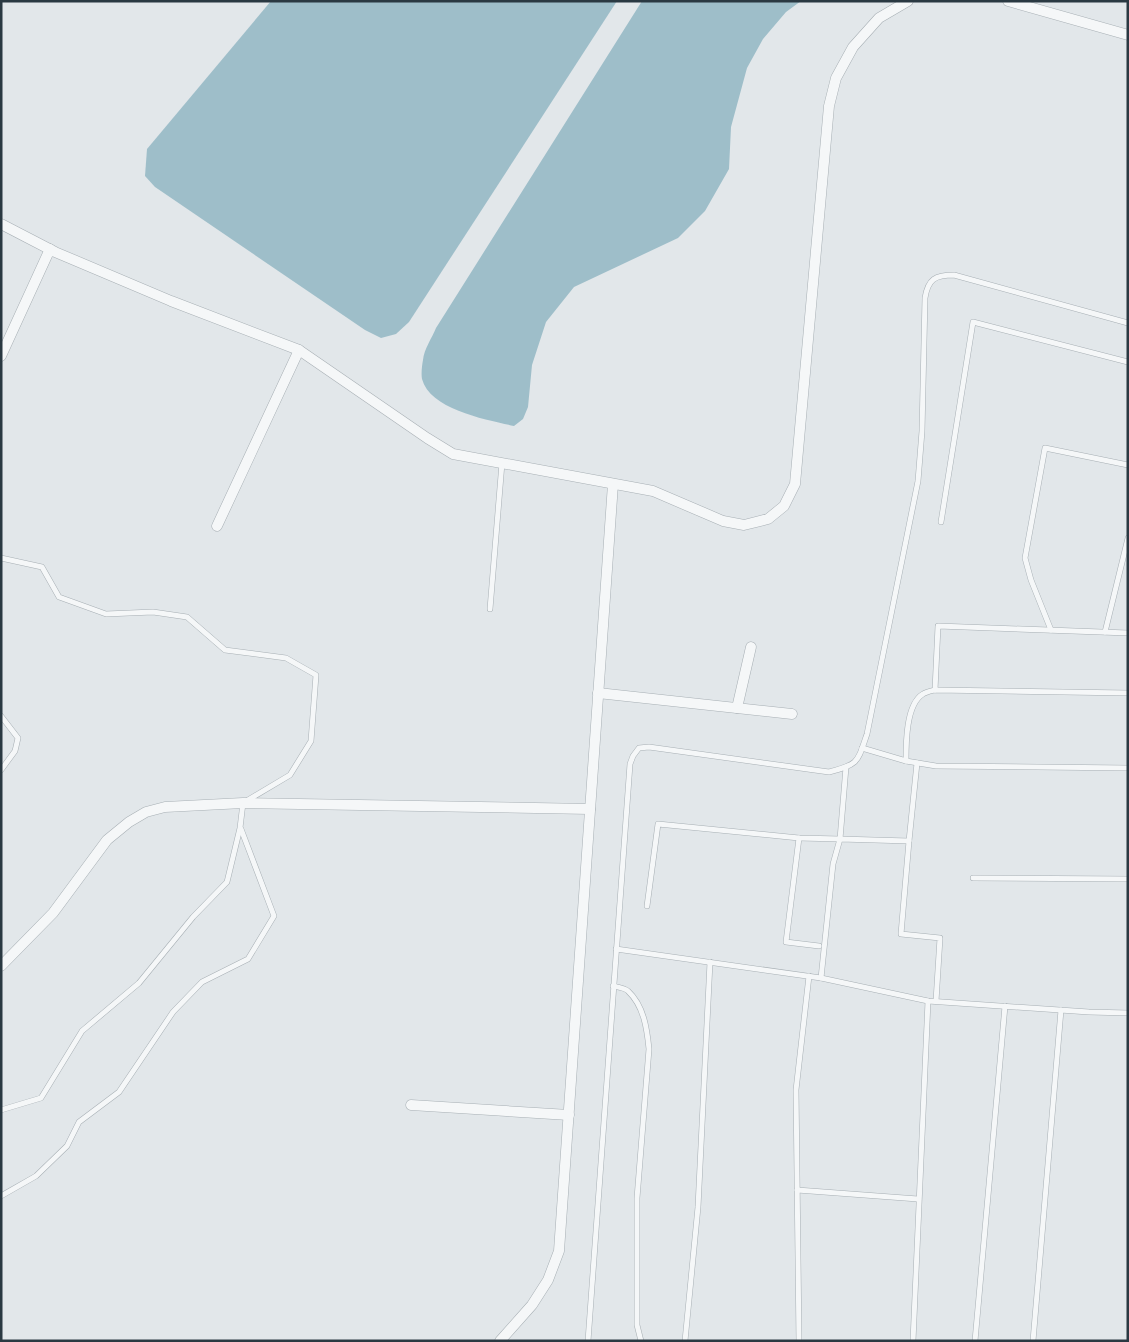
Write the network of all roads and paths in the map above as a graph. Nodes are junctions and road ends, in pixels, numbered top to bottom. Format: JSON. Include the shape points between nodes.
{"nodes":[{"id":1,"x":908,"y":1,"type":"edge"},
{"id":2,"x":1008,"y":1,"type":"edge"},
{"id":3,"x":1128,"y":35,"type":"edge"},
{"id":4,"x":1,"y":224,"type":"edge"},
{"id":5,"x":50,"y":250,"type":"junction"},
{"id":6,"x":1128,"y":323,"type":"edge"},
{"id":7,"x":299,"y":350,"type":"junction"},
{"id":8,"x":1,"y":356,"type":"edge"},
{"id":9,"x":1128,"y":362,"type":"edge"},
{"id":10,"x":502,"y":463,"type":"junction"},
{"id":11,"x":1128,"y":465,"type":"edge"},
{"id":12,"x":613,"y":484,"type":"junction"},
{"id":13,"x":941,"y":522,"type":"dead end"},
{"id":14,"x":217,"y":526,"type":"dead end"},
{"id":15,"x":1128,"y":538,"type":"edge"},
{"id":16,"x":1,"y":558,"type":"edge"},
{"id":17,"x":490,"y":609,"type":"dead end"},
{"id":18,"x":1051,"y":630,"type":"junction"},
{"id":19,"x":1105,"y":632,"type":"junction"},
{"id":20,"x":1128,"y":633,"type":"edge"},
{"id":21,"x":751,"y":647,"type":"dead end"},
{"id":22,"x":935,"y":690,"type":"junction"},
{"id":23,"x":598,"y":693,"type":"junction"},
{"id":24,"x":1128,"y":693,"type":"edge"},
{"id":25,"x":736,"y":708,"type":"junction"},
{"id":26,"x":792,"y":714,"type":"dead end"},
{"id":27,"x":1,"y":716,"type":"edge"},
{"id":28,"x":862,"y":748,"type":"junction"},
{"id":29,"x":906,"y":761,"type":"junction"},
{"id":30,"x":917,"y":763,"type":"junction"},
{"id":31,"x":846,"y":767,"type":"junction"},
{"id":32,"x":1128,"y":768,"type":"edge"},
{"id":33,"x":1,"y":770,"type":"edge"},
{"id":34,"x":243,"y":804,"type":"junction"},
{"id":35,"x":590,"y":809,"type":"junction"},
{"id":36,"x":240,"y":828,"type":"junction"},
{"id":37,"x":799,"y":838,"type":"junction"},
{"id":38,"x":840,"y":839,"type":"junction"},
{"id":39,"x":909,"y":841,"type":"junction"},
{"id":40,"x":973,"y":878,"type":"dead end"},
{"id":41,"x":1128,"y":879,"type":"edge"},
{"id":42,"x":647,"y":906,"type":"dead end"},
{"id":43,"x":819,"y":946,"type":"dead end"},
{"id":44,"x":616,"y":949,"type":"junction"},
{"id":45,"x":710,"y":962,"type":"junction"},
{"id":46,"x":1,"y":966,"type":"edge"},
{"id":47,"x":809,"y":976,"type":"junction"},
{"id":48,"x":822,"y":978,"type":"junction"},
{"id":49,"x":614,"y":986,"type":"junction"},
{"id":50,"x":928,"y":1001,"type":"junction"},
{"id":51,"x":936,"y":1001,"type":"junction"},
{"id":52,"x":1005,"y":1006,"type":"junction"},
{"id":53,"x":1061,"y":1010,"type":"junction"},
{"id":54,"x":1128,"y":1013,"type":"edge"},
{"id":55,"x":411,"y":1105,"type":"dead end"},
{"id":56,"x":1,"y":1110,"type":"edge"},
{"id":57,"x":568,"y":1116,"type":"junction"},
{"id":58,"x":797,"y":1190,"type":"junction"},
{"id":59,"x":1,"y":1196,"type":"edge"},
{"id":60,"x":918,"y":1199,"type":"junction"},
{"id":61,"x":500,"y":1341,"type":"edge"},
{"id":62,"x":588,"y":1341,"type":"edge"},
{"id":63,"x":641,"y":1341,"type":"edge"},
{"id":64,"x":684,"y":1341,"type":"edge"},
{"id":65,"x":800,"y":1341,"type":"edge"},
{"id":66,"x":913,"y":1341,"type":"edge"},
{"id":67,"x":975,"y":1341,"type":"edge"},
{"id":68,"x":1033,"y":1341,"type":"edge"}],
"edges":[{"from":1,"to":12,"type":"street","via":[[880,18],[853,47],[836,78],[829,106],[795,484],[784,506],[768,519],[744,525],[723,521],[653,491]]},
{"from":2,"to":3,"type":"street"},
{"from":4,"to":5,"type":"street"},
{"from":5,"to":7,"type":"street"},
{"from":5,"to":8,"type":"street"},
{"from":6,"to":28,"type":"lane","via":[[954,275],[940,275],[929,284],[925,298],[918,481]]},
{"from":7,"to":10,"type":"street","via":[[453,454]]},
{"from":7,"to":14,"type":"street"},
{"from":9,"to":13,"type":"lane","via":[[972,322]]},
{"from":10,"to":12,"type":"street"},
{"from":10,"to":17,"type":"lane"},
{"from":11,"to":18,"type":"lane","via":[[1045,448],[1025,558]]},
{"from":12,"to":23,"type":"street"},
{"from":15,"to":19,"type":"lane"},
{"from":16,"to":34,"type":"lane","via":[[42,567],[59,597],[106,614],[153,612],[187,618],[225,650],[286,658],[316,675],[311,741],[290,775]]},
{"from":18,"to":19,"type":"lane"},
{"from":18,"to":22,"type":"lane","via":[[938,626]]},
{"from":19,"to":20,"type":"lane"},
{"from":21,"to":25,"type":"street"},
{"from":22,"to":24,"type":"lane"},
{"from":22,"to":29,"type":"lane","via":[[922,694],[913,707],[907,730]]},
{"from":23,"to":25,"type":"street"},
{"from":23,"to":35,"type":"street"},
{"from":25,"to":26,"type":"street"},
{"from":27,"to":33,"type":"lane","via":[[18,738],[15,751]]},
{"from":28,"to":29,"type":"lane"},
{"from":28,"to":31,"type":"lane","via":[[851,766]]},
{"from":29,"to":30,"type":"lane"},
{"from":30,"to":32,"type":"lane","via":[[936,766]]},
{"from":30,"to":39,"type":"lane"},
{"from":31,"to":38,"type":"lane"},
{"from":31,"to":44,"type":"lane","via":[[829,772],[639,748],[630,764]]},
{"from":34,"to":35,"type":"street"},
{"from":34,"to":36,"type":"lane"},
{"from":34,"to":46,"type":"street","via":[[165,807],[146,812],[129,822],[106,840],[53,913]]},
{"from":35,"to":57,"type":"street"},
{"from":36,"to":56,"type":"lane","via":[[227,882],[193,917],[139,983],[82,1031],[41,1098]]},
{"from":36,"to":59,"type":"lane","via":[[274,916],[248,959],[202,982],[173,1012],[120,1092],[79,1122],[67,1146],[36,1176]]},
{"from":37,"to":38,"type":"lane"},
{"from":37,"to":42,"type":"lane","via":[[658,824]]},
{"from":37,"to":43,"type":"lane","via":[[786,942]]},
{"from":38,"to":39,"type":"lane"},
{"from":38,"to":48,"type":"lane","via":[[833,864]]},
{"from":39,"to":51,"type":"lane","via":[[901,934],[940,938]]},
{"from":40,"to":41,"type":"lane"},
{"from":44,"to":45,"type":"lane"},
{"from":44,"to":49,"type":"lane"},
{"from":45,"to":47,"type":"lane"},
{"from":45,"to":64,"type":"lane","via":[[698,1207]]},
{"from":47,"to":48,"type":"lane"},
{"from":47,"to":58,"type":"lane","via":[[796,1090]]},
{"from":48,"to":50,"type":"lane"},
{"from":49,"to":62,"type":"lane"},
{"from":49,"to":63,"type":"lane","via":[[627,990],[642,1012],[649,1049],[637,1198],[637,1325]]},
{"from":50,"to":51,"type":"lane"},
{"from":50,"to":60,"type":"lane"},
{"from":51,"to":52,"type":"lane"},
{"from":52,"to":53,"type":"lane"},
{"from":52,"to":67,"type":"lane"},
{"from":53,"to":54,"type":"lane"},
{"from":53,"to":68,"type":"lane"},
{"from":55,"to":57,"type":"street"},
{"from":57,"to":61,"type":"street","via":[[559,1251],[548,1280],[532,1305]]},
{"from":58,"to":60,"type":"lane"},
{"from":58,"to":65,"type":"lane"},
{"from":60,"to":66,"type":"lane"}]}
